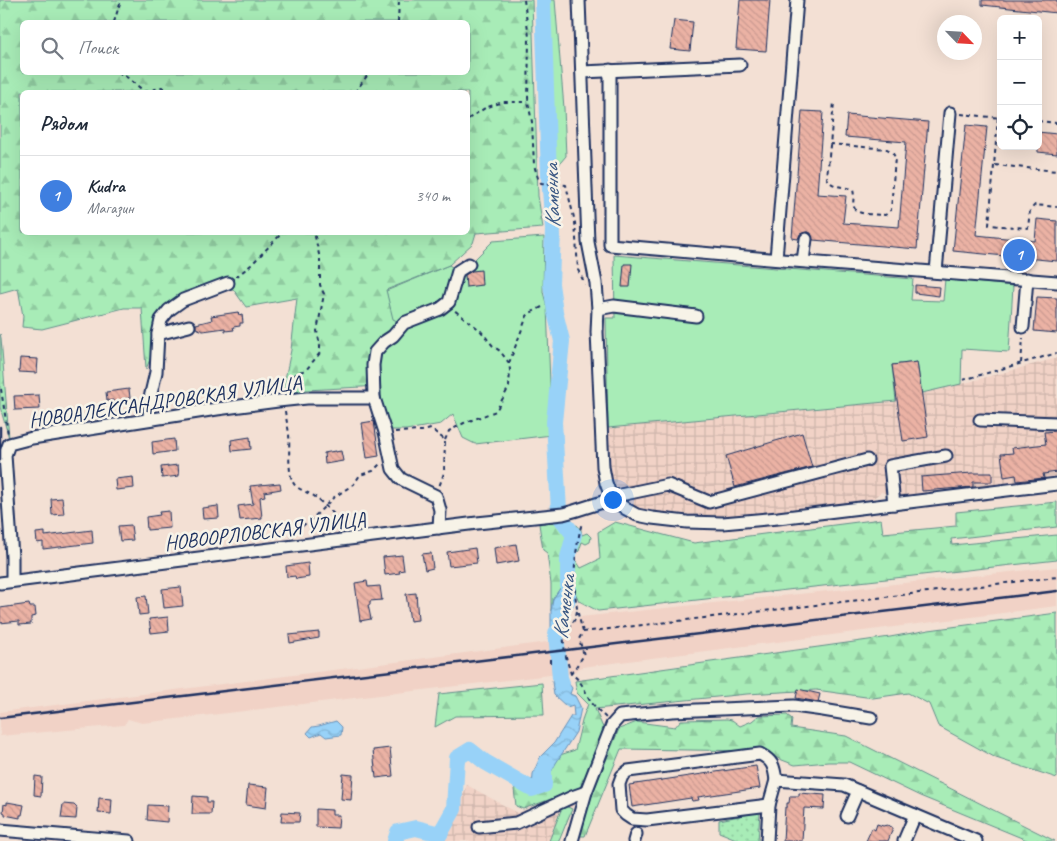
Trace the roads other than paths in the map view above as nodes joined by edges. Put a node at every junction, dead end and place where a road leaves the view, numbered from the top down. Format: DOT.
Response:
graph roads {
  1 [pos="579,0"];
  2 [pos="798,0"];
  3 [pos="740,65"];
  4 [pos="610,70"];
  5 [pos="582,72"];
  6 [pos="950,112"];
  7 [pos="806,240"];
  8 [pos="776,259"];
  9 [pos="803,261"];
  10 [pos="469,264"];
  11 [pos="936,272"];
  12 [pos="1027,279"];
  13 [pos="1057,282"];
  14 [pos="228,283"];
  15 [pos="598,309"];
  16 [pos="696,316"];
  17 [pos="189,326"];
  18 [pos="1023,327"];
  19 [pos="158,334"];
  20 [pos="374,398"];
  21 [pos="149,419"];
  22 [pos="980,420"];
  23 [pos="1057,423"];
  24 [pos="946,456"];
  25 [pos="866,460"];
  26 [pos="1057,484"];
  27 [pos="612,499"];
  28 [pos="894,504"];
  29 [pos="439,528"];
  30 [pos="6,582"];
  31 [pos="871,718"];
  32 [pos="776,780"];
  33 [pos="858,791"];
  34 [pos="586,792"];
  35 [pos="769,805"];
  36 [pos="915,815"];
  37 [pos="847,816"];
  38 [pos="479,827"];
  39 [pos="0,830"];
  40 [pos="129,841"];
  41 [pos="572,841"];
  42 [pos="767,841"];
  43 [pos="904,841"];
  44 [pos="976,841"];
  1 -- 5 [label="street"];
  2 -- 8 [label="street"];
  3 -- 4 [label="street"];
  4 -- 5 [label="street"];
  4 -- 8 [label="street"];
  5 -- 15 [label="street"];
  6 -- 11 [label="street"];
  7 -- 9 [label="street"];
  8 -- 9 [label="street"];
  9 -- 11 [label="street"];
  10 -- 20 [label="street"];
  11 -- 12 [label="street"];
  12 -- 13 [label="street"];
  12 -- 18 [label="street"];
  14 -- 19 [label="street"];
  15 -- 16 [label="street"];
  15 -- 27 [label="street"];
  17 -- 19 [label="street"];
  19 -- 21 [label="street"];
  20 -- 21 [label="street, НОВОАЛЕКСАНДРОВСКАЯ УЛИЦА"];
  20 -- 29 [label="street"];
  21 -- 30 [label="street, НОВОАЛЕКСАНДРОВСКАЯ УЛИЦА"];
  22 -- 23 [label="street"];
  24 -- 28 [label="street"];
  25 -- 27 [label="street, НОВООРЛОВСКАЯ УЛИЦА"];
  26 -- 28 [label="street"];
  27 -- 28 [label="street"];
  27 -- 29 [label="street, НОВООРЛОВСКАЯ УЛИЦА"];
  29 -- 30 [label="street, НОВООРЛОВСКАЯ УЛИЦА"];
  31 -- 34 [label="street"];
  32 -- 33 [label="street"];
  32 -- 35 [label="street"];
  32 -- 35 [label="street"];
  33 -- 36 [label="street"];
  33 -- 37 [label="street"];
  34 -- 38 [label="street"];
  34 -- 41 [label="street"];
  35 -- 42 [label="street"];
  36 -- 43 [label="street"];
  36 -- 44 [label="street"];
  39 -- 40 [label="street"];
}
